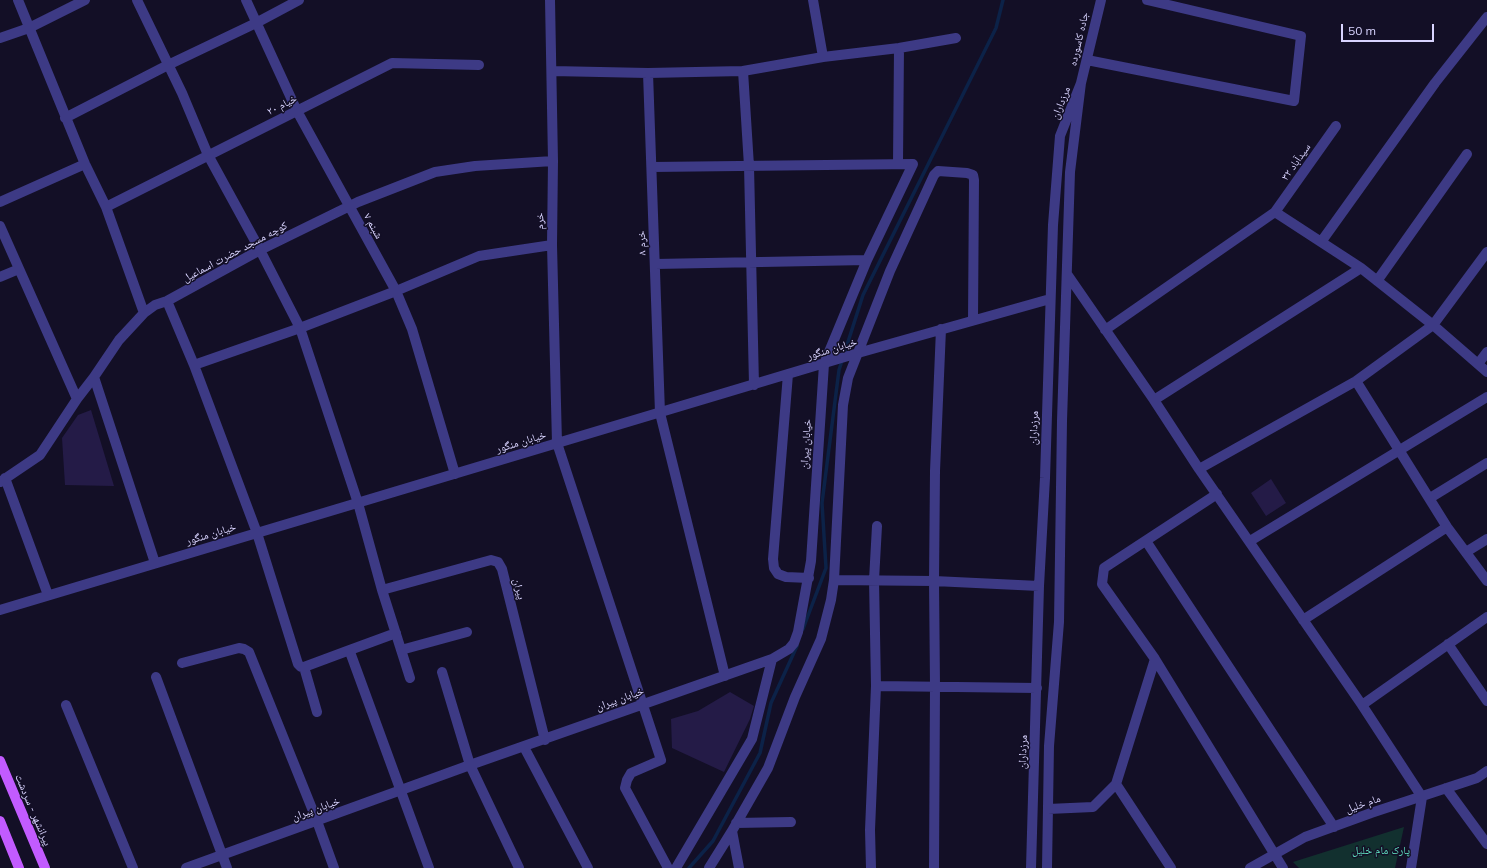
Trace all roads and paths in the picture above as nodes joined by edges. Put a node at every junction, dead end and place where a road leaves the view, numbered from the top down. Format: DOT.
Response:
graph roads {
  1 [pos="18,0"];
  2 [pos="85,0"];
  3 [pos="138,0"];
  4 [pos="246,0"];
  5 [pos="300,0"];
  6 [pos="550,0"];
  7 [pos="814,0"];
  8 [pos="1101,0"];
  9 [pos="1147,0"];
  10 [pos="1487,17"];
  11 [pos="256,23"];
  12 [pos="29,28"];
  13 [pos="0,38"];
  14 [pos="956,38"];
  15 [pos="899,48"];
  16 [pos="823,57"];
  17 [pos="1087,60"];
  18 [pos="168,65"];
  19 [pos="479,65"];
  20 [pos="552,71"];
  21 [pos="743,71"];
  22 [pos="648,73"];
  23 [pos="1081,83"];
  24 [pos="297,111"];
  25 [pos="65,118"];
  26 [pos="1336,126"];
  27 [pos="1467,154"];
  28 [pos="208,155"];
  29 [pos="553,161"];
  30 [pos="898,163"];
  31 [pos="85,164"];
  32 [pos="749,166"];
  33 [pos="652,167"];
  34 [pos="0,202"];
  35 [pos="106,207"];
  36 [pos="349,207"];
  37 [pos="1275,212"];
  38 [pos="0,226"];
  39 [pos="1321,242"];
  40 [pos="552,245"];
  41 [pos="260,250"];
  42 [pos="1487,252"];
  43 [pos="867,260"];
  44 [pos="752,262"];
  45 [pos="655,264"];
  46 [pos="1361,268"];
  47 [pos="19,269"];
  48 [pos="1067,274"];
  49 [pos="0,277"];
  50 [pos="1377,281"];
  51 [pos="396,291"];
  52 [pos="1050,299"];
  53 [pos="167,301"];
  54 [pos="144,313"];
  55 [pos="973,320"];
  56 [pos="1433,325"];
  57 [pos="300,328"];
  58 [pos="941,329"];
  59 [pos="1105,330"];
  60 [pos="1487,352"];
  61 [pos="858,353"];
  62 [pos="824,364"];
  63 [pos="1478,364"];
  64 [pos="194,365"];
  65 [pos="1487,372"];
  66 [pos="788,374"];
  67 [pos="94,377"];
  68 [pos="1356,381"];
  69 [pos="754,385"];
  70 [pos="1487,397"];
  71 [pos="77,399"];
  72 [pos="1154,400"];
  73 [pos="660,413"];
  74 [pos="557,443"];
  75 [pos="1399,450"];
  76 [pos="1487,463"];
  77 [pos="1199,469"];
  78 [pos="455,474"];
  79 [pos="3,480"];
  80 [pos="1217,494"];
  81 [pos="1430,498"];
  82 [pos="358,503"];
  83 [pos="877,526"];
  84 [pos="1447,527"];
  85 [pos="257,533"];
  86 [pos="1487,539"];
  87 [pos="1146,541"];
  88 [pos="1250,541"];
  89 [pos="1466,552"];
  90 [pos="155,563"];
  91 [pos="809,578"];
  92 [pos="834,580"];
  93 [pos="874,580"];
  94 [pos="934,581"];
  95 [pos="1487,581"];
  96 [pos="1039,586"];
  97 [pos="382,590"];
  98 [pos="48,595"];
  99 [pos="0,610"];
  100 [pos="1487,617"];
  101 [pos="1303,620"];
  102 [pos="468,632"];
  103 [pos="396,633"];
  104 [pos="1448,644"];
  105 [pos="401,650"];
  106 [pos="347,651"];
  107 [pos="772,659"];
  108 [pos="1155,659"];
  109 [pos="182,663"];
  110 [pos="304,667"];
  111 [pos="442,672"];
  112 [pos="724,676"];
  113 [pos="156,677"];
  114 [pos="410,678"];
  115 [pos="876,686"];
  116 [pos="935,686"];
  117 [pos="1037,688"];
  118 [pos="1487,701"];
  119 [pos="643,704"];
  120 [pos="1362,705"];
  121 [pos="66,706"];
  122 [pos="317,712"];
  123 [pos="544,740"];
  124 [pos="524,747"];
  125 [pos="0,760"];
  126 [pos="470,765"];
  127 [pos="1487,771"];
  128 [pos="1116,784"];
  129 [pos="1446,788"];
  130 [pos="402,791"];
  131 [pos="1422,797"];
  132 [pos="1048,809"];
  133 [pos="0,821"];
  134 [pos="317,821"];
  135 [pos="791,822"];
  136 [pos="734,827"];
  137 [pos="1334,827"];
  138 [pos="1487,844"];
  139 [pos="222,855"];
  140 [pos="1274,855"];
  141 [pos="20,868"];
  142 [pos="45,868"];
  143 [pos="133,868"];
  144 [pos="186,868"];
  145 [pos="227,868"];
  146 [pos="334,868"];
  147 [pos="429,868"];
  148 [pos="519,868"];
  149 [pos="588,868"];
  150 [pos="668,868"];
  151 [pos="676,868"];
  152 [pos="709,868"];
  153 [pos="739,868"];
  154 [pos="871,868"];
  155 [pos="934,868"];
  156 [pos="1031,868"];
  157 [pos="1047,868"];
  158 [pos="1171,868"];
  159 [pos="1250,868"];
  160 [pos="1283,868"];
  161 [pos="1411,868"];
  1 -- 12 [label="street"];
  2 -- 12 [label="street"];
  3 -- 18 [label="street"];
  4 -- 11 [label="street, شبنم ۷"];
  5 -- 11 [label="street"];
  6 -- 20 [label="street, خرم"];
  7 -- 16 [label="street"];
  8 -- 17 [label="street, جاده کاسورده"];
  9 -- 17 [label="street"];
  10 -- 39 [label="street"];
  11 -- 18 [label="street"];
  11 -- 24 [label="street, شبنم ۷"];
  12 -- 13 [label="street"];
  12 -- 25 [label="street"];
  14 -- 15 [label="street"];
  15 -- 16 [label="street"];
  15 -- 30 [label="street"];
  16 -- 21 [label="street"];
  17 -- 23 [label="street, جاده کاسورده"];
  18 -- 25 [label="street"];
  18 -- 28 [label="street"];
  19 -- 24 [label="street, خیام ۲۰"];
  20 -- 22 [label="street"];
  20 -- 29 [label="street, خرم"];
  21 -- 22 [label="street"];
  21 -- 32 [label="street"];
  22 -- 33 [label="street, خرم ۸"];
  23 -- 48 [label="street, مرزداران"];
  23 -- 52 [label="street, مرزداران"];
  24 -- 28 [label="street, خیام ۲۰"];
  24 -- 36 [label="street, شبنم ۷"];
  25 -- 31 [label="street"];
  26 -- 37 [label="street, سیدآباد ۳۲"];
  27 -- 50 [label="street"];
  28 -- 35 [label="street, خیام ۲۰"];
  28 -- 41 [label="street"];
  29 -- 36 [label="street, کوچه مسجد حضرت اسماعیل"];
  29 -- 40 [label="street, خرم"];
  30 -- 32 [label="street"];
  30 -- 43 [label="street, خیابان پیران"];
  31 -- 34 [label="street"];
  31 -- 35 [label="street"];
  32 -- 33 [label="street"];
  32 -- 44 [label="street"];
  33 -- 45 [label="street, خرم ۸"];
  35 -- 54 [label="street"];
  36 -- 41 [label="street, کوچه مسجد حضرت اسماعیل"];
  36 -- 51 [label="street, شبنم ۷"];
  37 -- 39 [label="street"];
  37 -- 59 [label="street, سیدآباد ۳۲"];
  38 -- 47 [label="street"];
  39 -- 46 [label="street"];
  40 -- 51 [label="street"];
  40 -- 74 [label="street, خرم"];
  41 -- 53 [label="street, کوچه مسجد حضرت اسماعیل"];
  41 -- 57 [label="street"];
  42 -- 56 [label="street"];
  43 -- 44 [label="street"];
  43 -- 62 [label="street, خیابان پیران"];
  44 -- 45 [label="street"];
  44 -- 69 [label="street"];
  45 -- 73 [label="street, خرم ۸"];
  46 -- 50 [label="street"];
  46 -- 72 [label="street"];
  47 -- 49 [label="street"];
  47 -- 71 [label="street"];
  48 -- 59 [label="street"];
  48 -- 132 [label="street, مرزداران"];
  50 -- 56 [label="street"];
  51 -- 57 [label="street"];
  51 -- 78 [label="street, شبنم ۷"];
  52 -- 55 [label="street, خیابان منگور"];
  52 -- 96 [label="street, مرزداران"];
  53 -- 54 [label="street, کوچه مسجد حضرت اسماعیل"];
  53 -- 64 [label="street"];
  54 -- 67 [label="street, کوچه مسجد حضرت اسماعیل"];
  55 -- 58 [label="street, خیابان منگور"];
  55 -- 61 [label="street"];
  56 -- 63 [label="street"];
  56 -- 68 [label="street"];
  57 -- 64 [label="street"];
  57 -- 82 [label="street"];
  58 -- 61 [label="street, خیابان منگور"];
  58 -- 94 [label="street"];
  59 -- 72 [label="street"];
  60 -- 63 [label="street"];
  61 -- 62 [label="street, خیابان منگور"];
  61 -- 92 [label="street"];
  62 -- 66 [label="street, خیابان منگور"];
  62 -- 91 [label="street, خیابان پیران"];
  63 -- 65 [label="street"];
  64 -- 85 [label="street"];
  66 -- 69 [label="street, خیابان منگور"];
  66 -- 91 [label="street"];
  67 -- 71 [label="street, کوچه مسجد حضرت اسماعیل"];
  67 -- 90 [label="street"];
  68 -- 75 [label="street"];
  68 -- 77 [label="street"];
  69 -- 73 [label="street, خیابان منگور"];
  70 -- 75 [label="street"];
  71 -- 79 [label="street, کوچه مسجد حضرت اسماعیل"];
  72 -- 77 [label="street"];
  73 -- 74 [label="street, خیابان منگور"];
  73 -- 112 [label="street, خرم ۸"];
  74 -- 78 [label="street, خیابان منگور"];
  74 -- 119 [label="street, خرم"];
  75 -- 81 [label="street"];
  75 -- 88 [label="street"];
  76 -- 81 [label="street"];
  77 -- 80 [label="street"];
  78 -- 82 [label="street, خیابان منگور"];
  79 -- 98 [label="street"];
  80 -- 87 [label="street"];
  80 -- 88 [label="street"];
  81 -- 84 [label="street"];
  82 -- 85 [label="street, خیابان منگور"];
  82 -- 97 [label="street"];
  83 -- 93 [label="street"];
  84 -- 89 [label="street"];
  84 -- 101 [label="street"];
  85 -- 90 [label="street, خیابان منگور"];
  85 -- 110 [label="street"];
  86 -- 89 [label="street"];
  87 -- 108 [label="street"];
  87 -- 137 [label="street"];
  88 -- 101 [label="street"];
  89 -- 95 [label="street"];
  90 -- 98 [label="street, خیابان منگور"];
  91 -- 107 [label="street, خیابان پیران"];
  92 -- 93 [label="street"];
  92 -- 136 [label="street"];
  93 -- 94 [label="street"];
  93 -- 115 [label="street"];
  94 -- 96 [label="street"];
  94 -- 116 [label="street"];
  96 -- 117 [label="street, مرزداران"];
  97 -- 103 [label="street"];
  97 -- 123 [label="street, پیران"];
  98 -- 99 [label="street, خیابان منگور"];
  100 -- 104 [label="street"];
  101 -- 120 [label="street"];
  102 -- 105 [label="street"];
  103 -- 105 [label="street"];
  103 -- 106 [label="street"];
  104 -- 118 [label="street"];
  104 -- 120 [label="street"];
  105 -- 114 [label="street"];
  106 -- 110 [label="street"];
  106 -- 130 [label="street"];
  107 -- 112 [label="street, خیابان پیران"];
  107 -- 151 [label="street"];
  108 -- 128 [label="street"];
  108 -- 140 [label="street"];
  109 -- 134 [label="street"];
  110 -- 122 [label="street"];
  111 -- 126 [label="street"];
  112 -- 119 [label="street, خیابان پیران"];
  113 -- 139 [label="street"];
  115 -- 116 [label="street"];
  115 -- 154 [label="street"];
  116 -- 117 [label="street"];
  116 -- 155 [label="street"];
  117 -- 156 [label="street, مرزداران"];
  119 -- 123 [label="street, خیابان پیران"];
  119 -- 150 [label="street, خرم"];
  120 -- 131 [label="street"];
  121 -- 143 [label="street"];
  123 -- 124 [label="street, خیابان پیران"];
  124 -- 126 [label="street, خیابان پیران"];
  124 -- 149 [label="street"];
  125 -- 142 [label="main road, پیرانشهر - سردشت"];
  126 -- 130 [label="street, خیابان پیران"];
  126 -- 148 [label="street"];
  127 -- 129 [label="street, مام خلیل"];
  128 -- 132 [label="street"];
  128 -- 158 [label="street"];
  129 -- 131 [label="street, مام خلیل"];
  129 -- 138 [label="street"];
  130 -- 134 [label="street, خیابان پیران"];
  130 -- 147 [label="street"];
  131 -- 137 [label="street, مام خلیل"];
  131 -- 161 [label="street"];
  132 -- 157 [label="street, مرزداران"];
  133 -- 141 [label="main road"];
  134 -- 139 [label="street, خیابان پیران"];
  134 -- 146 [label="street"];
  135 -- 136 [label="street"];
  136 -- 152 [label="street"];
  136 -- 153 [label="street"];
  137 -- 140 [label="street, مام خلیل"];
  139 -- 144 [label="street, خیابان پیران"];
  139 -- 145 [label="street"];
  140 -- 159 [label="street, مام خلیل"];
  140 -- 160 [label="street"];
}
